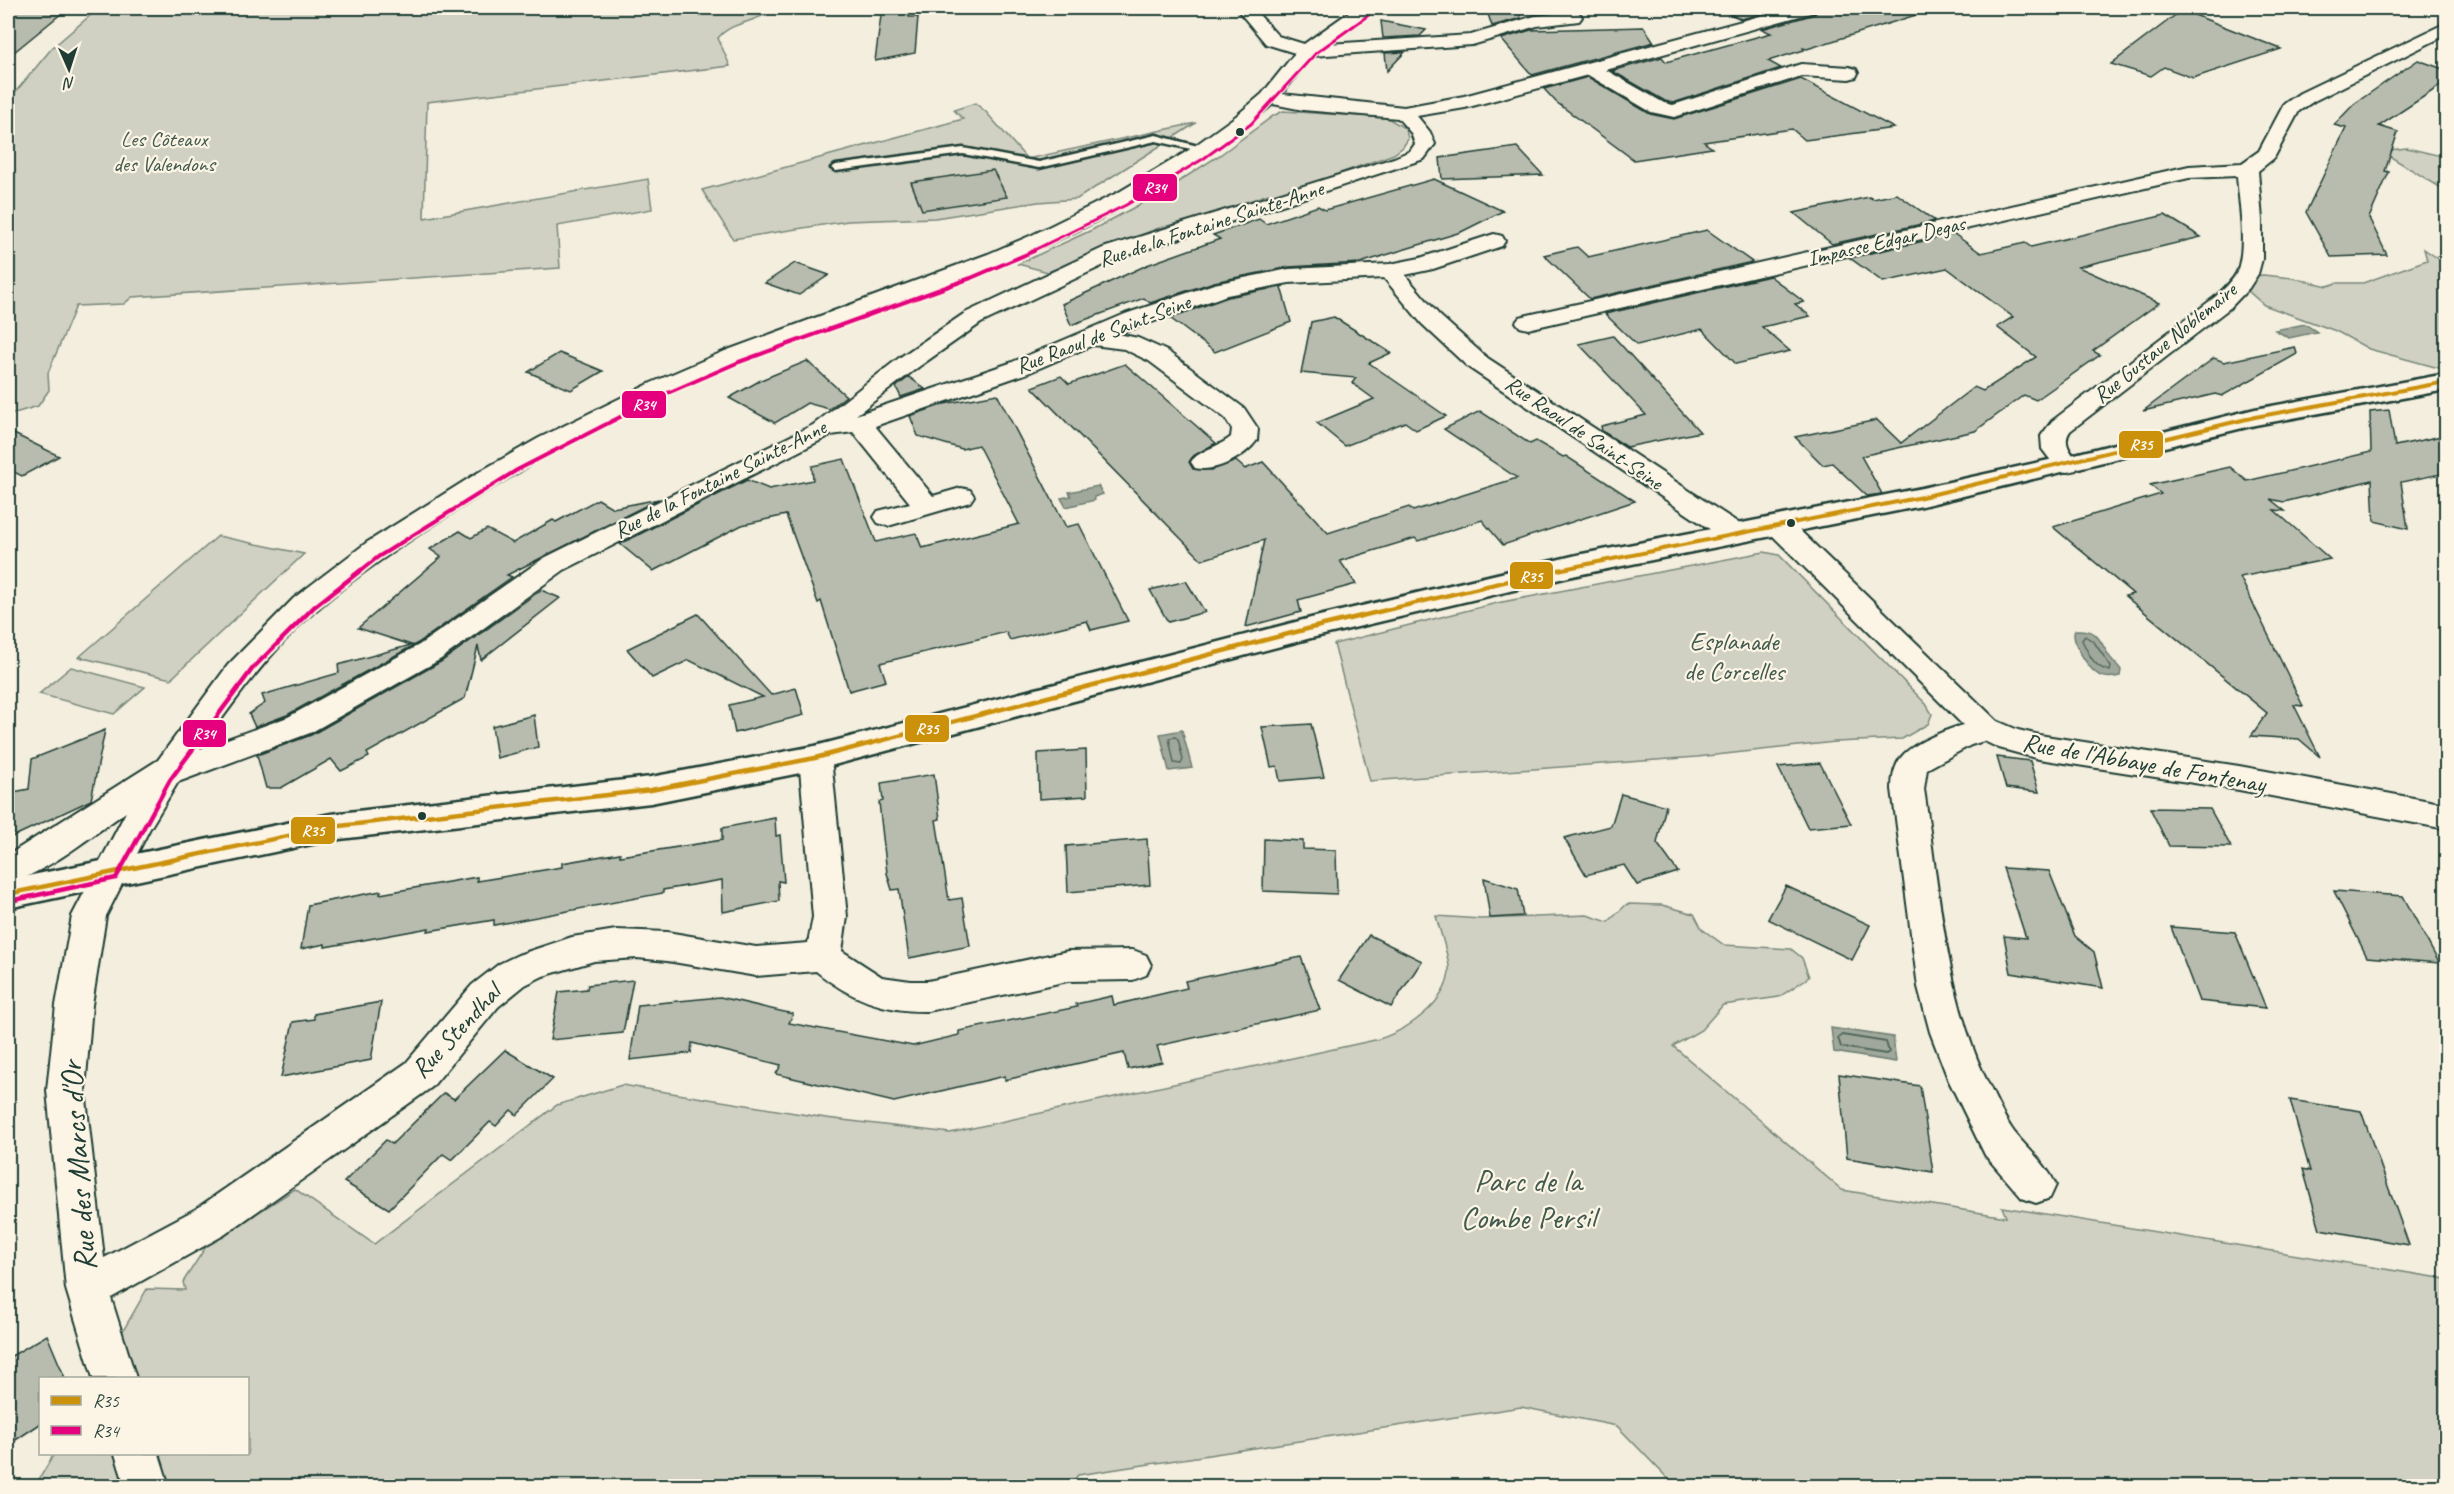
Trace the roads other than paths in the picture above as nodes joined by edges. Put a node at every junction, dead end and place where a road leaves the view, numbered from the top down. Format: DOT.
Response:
graph roads {
  1 [pos="1244,8"];
  2 [pos="1366,8"];
  3 [pos="1808,8"];
  4 [pos="1573,17"];
  5 [pos="2446,28"];
  6 [pos="1306,51"];
  7 [pos="1590,68"];
  8 [pos="1850,73"];
  9 [pos="1269,98"];
  10 [pos="1404,113"];
  11 [pos="1204,149"];
  12 [pos="836,168"];
  13 [pos="2247,170"];
  14 [pos="1494,241"];
  15 [pos="1390,271"];
  16 [pos="1528,322"];
  17 [pos="1094,338"];
  18 [pos="2446,382"];
  19 [pos="859,423"];
  20 [pos="822,430"];
  21 [pos="1204,462"];
  22 [pos="2067,464"];
  23 [pos="961,496"];
  24 [pos="928,507"];
  25 [pos="888,517"];
  26 [pos="1779,526"];
  27 [pos="1736,534"];
  28 [pos="1986,729"];
  29 [pos="815,758"];
  30 [pos="168,769"];
  31 [pos="2446,817"];
  32 [pos="8,871"];
  33 [pos="111,872"];
  34 [pos="8,894"];
  35 [pos="823,956"];
  36 [pos="1133,965"];
  37 [pos="2036,1185"];
  38 [pos="87,1288"];
  39 [pos="114,1377"];
  40 [pos="137,1455"];
  41 [pos="147,1486"];
  1 -- 6 [label="street"];
  2 -- 6 [label="street"];
  3 -- 7 [label="street"];
  4 -- 6 [label="street"];
  5 -- 13 [label="street"];
  6 -- 9 [label="street"];
  7 -- 8 [label="street"];
  7 -- 10 [label="street"];
  9 -- 10 [label="street"];
  9 -- 11 [label="street"];
  10 -- 20 [label="street, Rue de la Fontaine Sainte-Anne"];
  11 -- 12 [label="lane"];
  11 -- 30 [label="street"];
  13 -- 16 [label="street, Impasse Edgar Degas"];
  13 -- 22 [label="street, Rue Gustave Noblemaire"];
  14 -- 15 [label="street, Rue Raoul de Saint-Seine"];
  15 -- 17 [label="street, Rue Raoul de Saint-Seine"];
  15 -- 27 [label="street, Rue Raoul de Saint-Seine"];
  17 -- 19 [label="street, Rue Raoul de Saint-Seine"];
  17 -- 21 [label="street"];
  18 -- 22 [label="main road"];
  19 -- 20 [label="street, Rue Raoul de Saint-Seine"];
  19 -- 24 [label="street"];
  20 -- 30 [label="street, Rue de la Fontaine Sainte-Anne"];
  22 -- 26 [label="main road"];
  23 -- 24 [label="street"];
  24 -- 25 [label="street"];
  26 -- 27 [label="main road"];
  26 -- 28 [label="street, Rue de l'Abbaye de Fontenay"];
  27 -- 29 [label="main road"];
  28 -- 31 [label="street, Rue de l'Abbaye de Fontenay"];
  28 -- 37 [label="street"];
  29 -- 33 [label="main road"];
  29 -- 35 [label="street"];
  30 -- 32 [label="street"];
  30 -- 33 [label="street, Rue des Marcs d'Or"];
  33 -- 34 [label="main road"];
  33 -- 38 [label="street, Rue des Marcs d'Or"];
  35 -- 36 [label="street"];
  35 -- 38 [label="street, Rue Stendhal"];
  38 -- 39 [label="street, Rue des Marcs d'Or"];
  40 -- 41 [label="street"];
}
